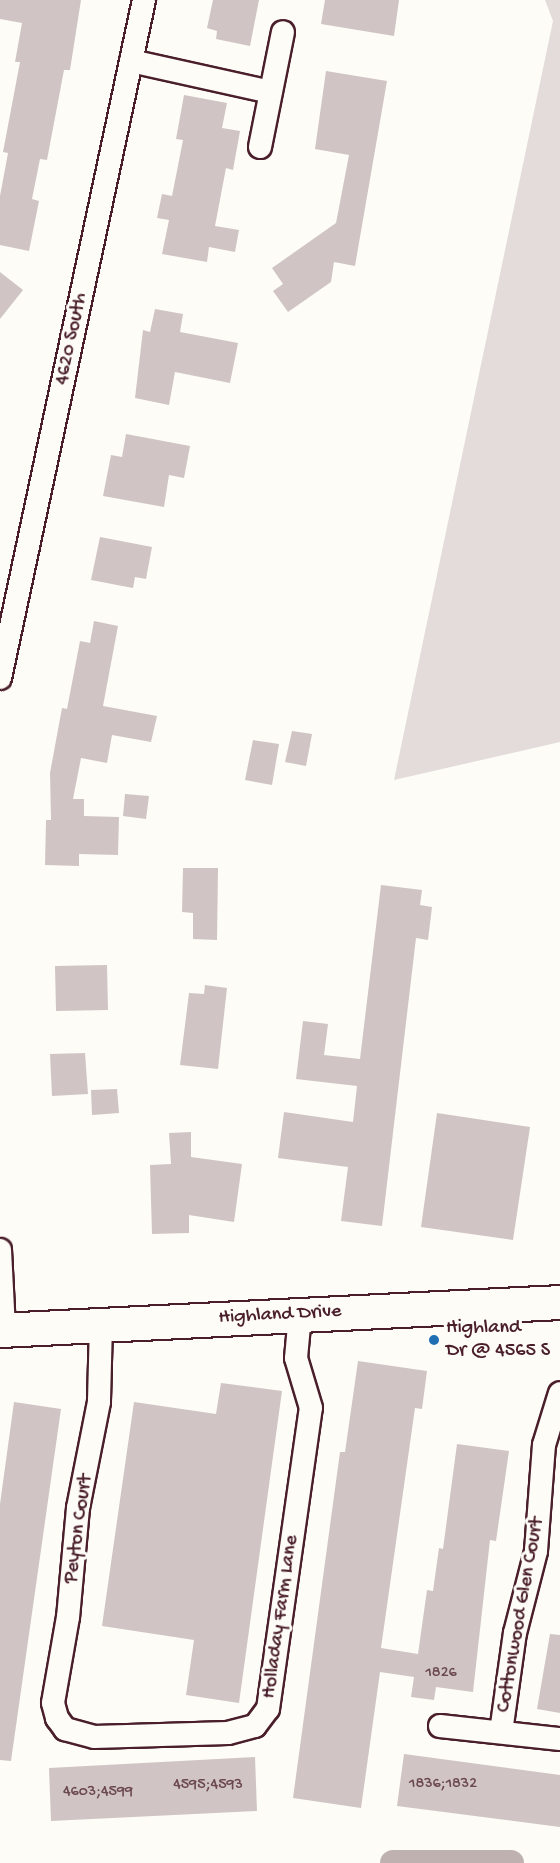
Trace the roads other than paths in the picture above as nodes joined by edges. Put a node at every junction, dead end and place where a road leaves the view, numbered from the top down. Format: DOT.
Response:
graph roads {
  1 [pos="144,0"];
  2 [pos="283,32"];
  3 [pos="131,61"];
  4 [pos="271,92"];
  5 [pos="260,147"];
  6 [pos="0,678"];
  7 [pos="0,1250"];
  8 [pos="560,1302"];
  9 [pos="300,1315"];
  10 [pos="101,1324"];
  11 [pos="2,1330"];
  12 [pos="560,1393"];
  13 [pos="440,1726"];
  14 [pos="65,1729"];
  15 [pos="501,1732"];
  16 [pos="560,1739"];
  1 -- 3 [label="street, 4620 South"];
  2 -- 4 [label="street"];
  3 -- 4 [label="street"];
  3 -- 6 [label="street, 4620 South"];
  4 -- 5 [label="street"];
  7 -- 11 [label="street"];
  8 -- 9 [label="main road, Highland Drive"];
  9 -- 10 [label="main road, Highland Drive"];
  9 -- 14 [label="street, Holladay Farm Lane"];
  10 -- 11 [label="main road, Highland Drive"];
  10 -- 14 [label="street, Peyton Court"];
  12 -- 15 [label="street, Cottonwood Glen Court"];
  13 -- 15 [label="street, Cottonwood Glen Court"];
  15 -- 16 [label="street, Cottonwood Glen Court"];
}
